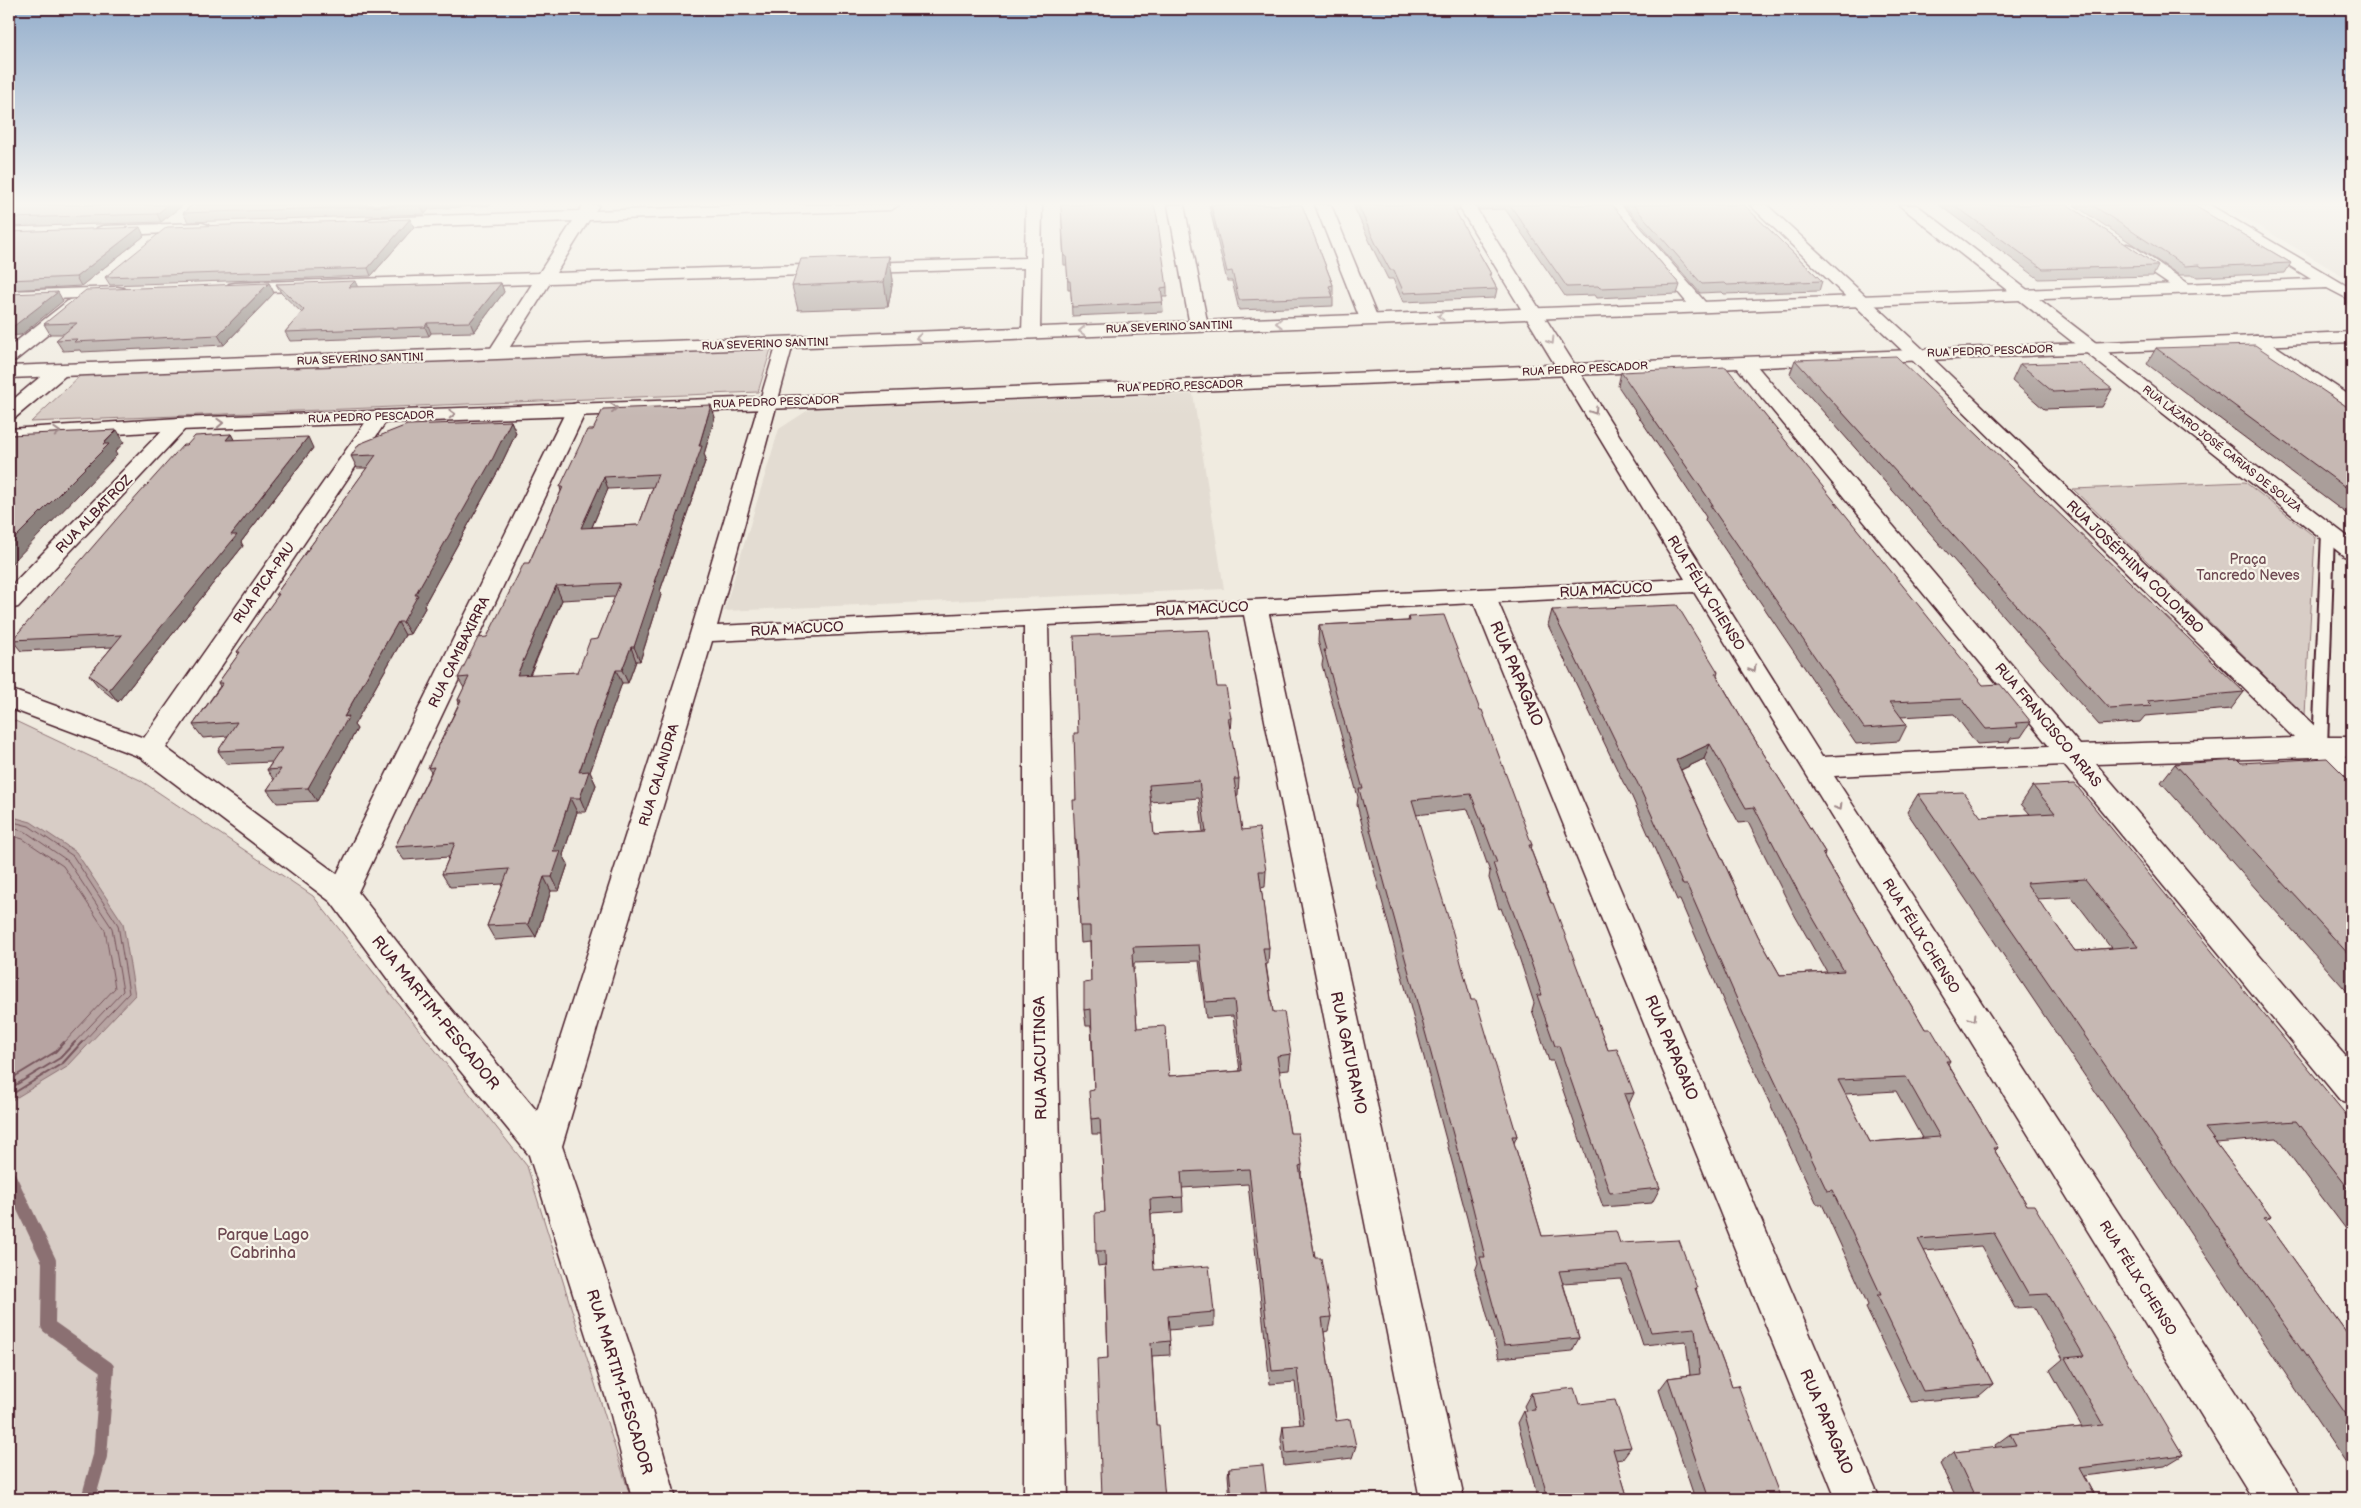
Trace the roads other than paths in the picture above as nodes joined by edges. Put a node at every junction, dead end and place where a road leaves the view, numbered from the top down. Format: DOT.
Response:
graph roads {
  1 [pos="601,275"];
  2 [pos="1031,275"];
  3 [pos="1189,275"];
  4 [pos="1351,275"];
  5 [pos="1510,275"];
  6 [pos="1673,275"];
  7 [pos="1834,275"];
  8 [pos="1997,275"];
  9 [pos="2167,275"];
  10 [pos="2317,275"];
  11 [pos="109,276"];
  12 [pos="545,277"];
  13 [pos="2330,283"];
  14 [pos="2186,288"];
  15 [pos="217,289"];
  16 [pos="137,292"];
  17 [pos="88,294"];
  18 [pos="2021,294"];
  19 [pos="9,296"];
  20 [pos="2352,296"];
  21 [pos="1860,300"];
  22 [pos="1699,306"];
  23 [pos="1534,313"];
  24 [pos="1369,319"];
  25 [pos="1199,326"];
  26 [pos="1031,333"];
  27 [pos="2352,337"];
  28 [pos="2256,341"];
  29 [pos="784,344"];
  30 [pos="2092,347"];
  31 [pos="496,354"];
  32 [pos="1917,354"];
  33 [pos="9,356"];
  34 [pos="1743,362"];
  35 [pos="1569,370"];
  36 [pos="59,371"];
  37 [pos="9,372"];
  38 [pos="767,403"];
  39 [pos="2352,406"];
  40 [pos="577,409"];
  41 [pos="9,412"];
  42 [pos="379,417"];
  43 [pos="179,424"];
  44 [pos="9,435"];
  45 [pos="2328,532"];
  46 [pos="2352,551"];
  47 [pos="1702,585"];
  48 [pos="1483,596"];
  49 [pos="9,602"];
  50 [pos="1255,607"];
  51 [pos="1036,617"];
  52 [pos="702,634"];
  53 [pos="9,698"];
  54 [pos="2352,746"];
  55 [pos="2320,748"];
  56 [pos="150,750"];
  57 [pos="2072,754"];
  58 [pos="1814,767"];
  59 [pos="2352,779"];
  60 [pos="342,894"];
  61 [pos="2352,1089"];
  62 [pos="544,1146"];
  63 [pos="654,1499"];
  64 [pos="1046,1499"];
  65 [pos="1442,1499"];
  66 [pos="1858,1499"];
  67 [pos="2278,1499"];
  1 -- 12 [label="street"];
  2 -- 26 [label="street"];
  3 -- 25 [label="street"];
  4 -- 24 [label="street"];
  5 -- 23 [label="street, RUA FÉLIX CHENSO"];
  6 -- 22 [label="street"];
  7 -- 21 [label="street"];
  8 -- 18 [label="street"];
  9 -- 14 [label="street"];
  10 -- 13 [label="street"];
  11 -- 17 [label="street"];
  12 -- 15 [label="street"];
  12 -- 31 [label="street"];
  13 -- 14 [label="street, RUA SEVERINO SANTINI"];
  13 -- 20 [label="street"];
  14 -- 18 [label="street, RUA SEVERINO SANTINI"];
  16 -- 17 [label="street"];
  17 -- 19 [label="street"];
  17 -- 33 [label="street"];
  18 -- 21 [label="street, RUA SEVERINO SANTINI"];
  18 -- 30 [label="street, RUA LÁZARO JOSÉ CARIAS DE SOUZA"];
  21 -- 22 [label="street, RUA SEVERINO SANTINI"];
  21 -- 32 [label="street, RUA JOSÉPHINA COLOMBO"];
  22 -- 23 [label="street, RUA SEVERINO SANTINI"];
  23 -- 24 [label="street, RUA SEVERINO SANTINI, one-way"];
  23 -- 35 [label="street, RUA FÉLIX CHENSO, one-way"];
  24 -- 25 [label="street, RUA SEVERINO SANTINI, one-way"];
  25 -- 26 [label="street, RUA SEVERINO SANTINI, one-way"];
  26 -- 29 [label="street, RUA SEVERINO SANTINI, one-way"];
  27 -- 28 [label="street, RUA PEDRO PESCADOR"];
  28 -- 30 [label="street, RUA PEDRO PESCADOR"];
  28 -- 39 [label="street"];
  29 -- 31 [label="street, RUA SEVERINO SANTINI"];
  29 -- 38 [label="street, RUA CALANDRA"];
  30 -- 32 [label="street, RUA PEDRO PESCADOR"];
  30 -- 45 [label="street, RUA LÁZARO JOSÉ CARIAS DE SOUZA"];
  31 -- 36 [label="street, RUA SEVERINO SANTINI"];
  32 -- 34 [label="street, RUA PEDRO PESCADOR"];
  32 -- 55 [label="street, RUA JOSÉPHINA COLOMBO"];
  34 -- 35 [label="street, RUA PEDRO PESCADOR"];
  34 -- 57 [label="street, RUA FRANCISCO ARIAS"];
  35 -- 38 [label="street, RUA PEDRO PESCADOR"];
  35 -- 47 [label="street, RUA FÉLIX CHENSO, one-way"];
  36 -- 37 [label="street, RUA SEVERINO SANTINI"];
  36 -- 41 [label="street"];
  40 -- 38 [label="street, RUA PEDRO PESCADOR, one-way"];
  38 -- 52 [label="street, RUA CALANDRA"];
  42 -- 40 [label="street, RUA PEDRO PESCADOR, one-way"];
  40 -- 60 [label="street, RUA CAMBAXIRRA"];
  43 -- 42 [label="street, RUA PEDRO PESCADOR, one-way"];
  42 -- 56 [label="street, RUA PICA-PAU"];
  44 -- 43 [label="street, RUA PEDRO PESCADOR, one-way"];
  43 -- 49 [label="street, RUA ALBATROZ"];
  45 -- 46 [label="street, RUA LÁZARO JOSÉ CARIAS DE SOUZA"];
  45 -- 55 [label="lane"];
  47 -- 48 [label="street, RUA MACUCO"];
  47 -- 58 [label="street, RUA FÉLIX CHENSO, one-way"];
  48 -- 50 [label="street, RUA MACUCO"];
  48 -- 66 [label="street, RUA PAPAGAIO"];
  50 -- 51 [label="street, RUA MACUCO"];
  50 -- 65 [label="street, RUA GATURAMO"];
  51 -- 52 [label="street, RUA MACUCO"];
  51 -- 64 [label="street, RUA JACUTINGA"];
  52 -- 62 [label="street, RUA CALANDRA"];
  53 -- 56 [label="street, RUA MARTIM-PESCADOR"];
  54 -- 55 [label="street"];
  55 -- 57 [label="street"];
  55 -- 59 [label="street, RUA JOSÉPHINA COLOMBO"];
  56 -- 60 [label="street, RUA MARTIM-PESCADOR"];
  57 -- 58 [label="street"];
  57 -- 61 [label="street, RUA FRANCISCO ARIAS"];
  58 -- 67 [label="street, RUA FÉLIX CHENSO, one-way"];
  60 -- 62 [label="street, RUA MARTIM-PESCADOR"];
  62 -- 63 [label="street, RUA MARTIM-PESCADOR"];
}
